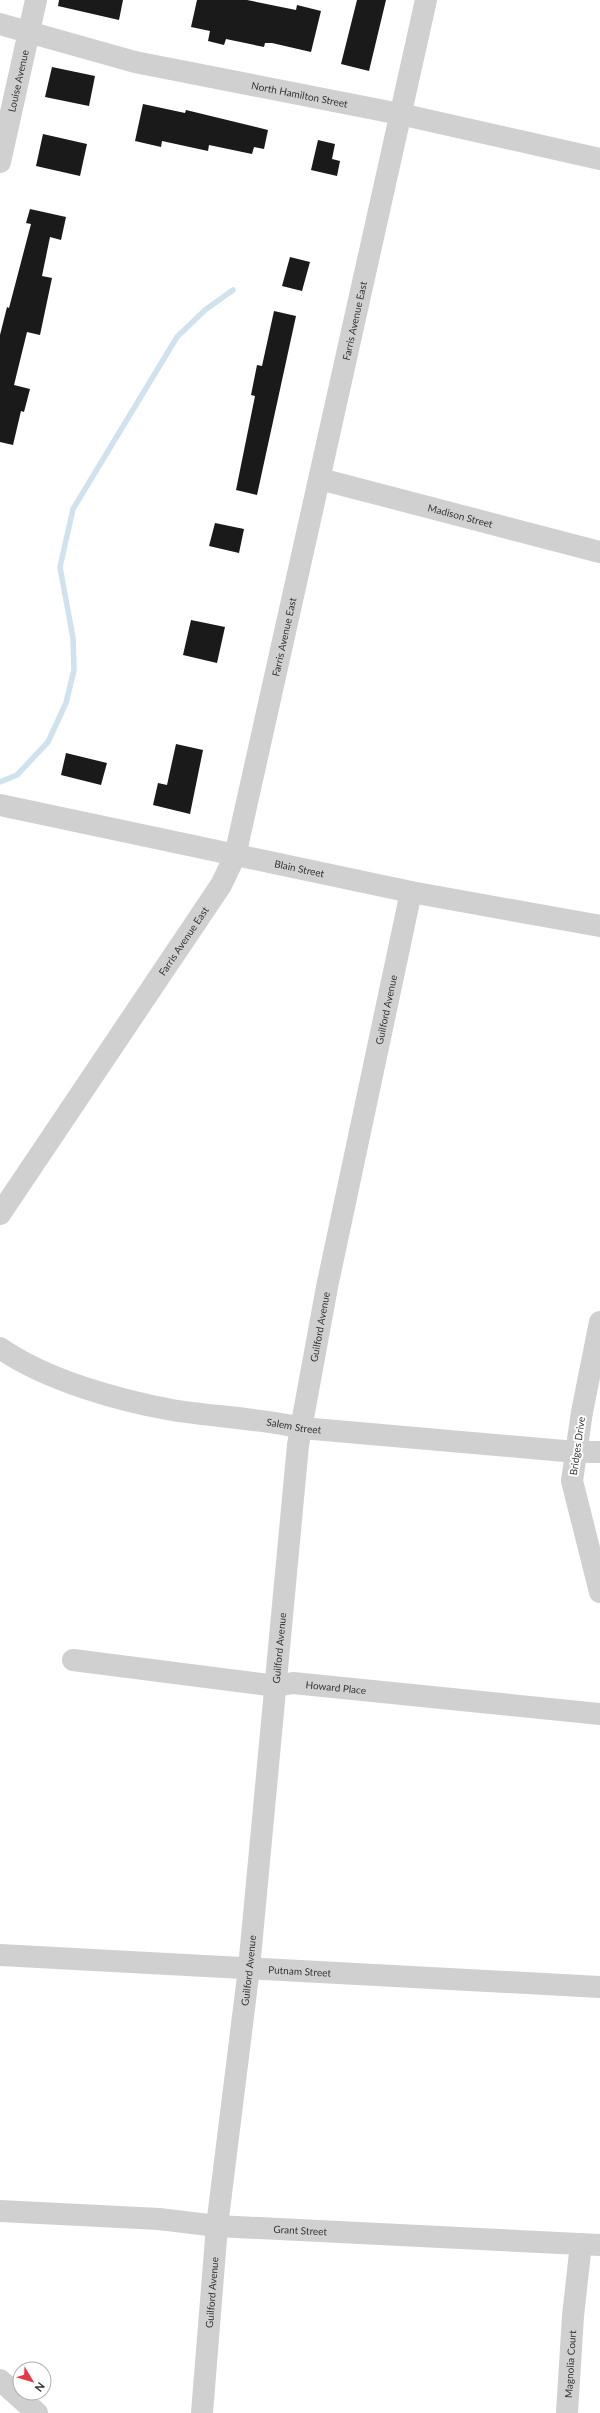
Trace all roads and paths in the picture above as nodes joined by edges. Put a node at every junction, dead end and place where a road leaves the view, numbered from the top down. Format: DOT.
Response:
graph roads {
  1 [pos="36,0"];
  2 [pos="426,0"];
  3 [pos="0,24"];
  4 [pos="29,34"];
  5 [pos="400,114"];
  6 [pos="600,159"];
  7 [pos="0,162"];
  8 [pos="320,479"];
  9 [pos="600,552"];
  10 [pos="0,806"];
  11 [pos="235,856"];
  12 [pos="411,892"];
  13 [pos="600,926"];
  14 [pos="0,1214"];
  15 [pos="600,1322"];
  16 [pos="0,1348"];
  17 [pos="302,1428"];
  18 [pos="576,1452"];
  19 [pos="600,1452"];
  20 [pos="600,1592"];
  21 [pos="73,1660"];
  22 [pos="276,1686"];
  23 [pos="600,1714"];
  24 [pos="0,1956"];
  25 [pos="249,1968"];
  26 [pos="600,1987"];
  27 [pos="0,2211"];
  28 [pos="217,2226"];
  29 [pos="591,2245"];
  30 [pos="0,2380"];
  31 [pos="37,2413"];
  32 [pos="202,2413"];
  33 [pos="567,2413"];
  1 -- 4 [label="street, Louise Avenue"];
  2 -- 5 [label="street, Farris Avenue East"];
  3 -- 4 [label="street, North Hamilton Street"];
  4 -- 5 [label="street, North Hamilton Street"];
  4 -- 7 [label="street, Louise Avenue"];
  5 -- 6 [label="street, North Hamilton Street"];
  5 -- 8 [label="street, Farris Avenue East"];
  8 -- 9 [label="street, Madison Street"];
  8 -- 11 [label="street, Farris Avenue East"];
  10 -- 11 [label="street, Blain Street"];
  11 -- 12 [label="street, Blain Street"];
  11 -- 14 [label="street, Farris Avenue East"];
  12 -- 13 [label="street, Blain Street"];
  12 -- 17 [label="street, Guilford Avenue"];
  15 -- 18 [label="street, Bridges Drive"];
  16 -- 17 [label="street, Salem Street"];
  17 -- 18 [label="street, Salem Street"];
  17 -- 22 [label="street, Guilford Avenue"];
  18 -- 19 [label="street, Salem Street"];
  18 -- 20 [label="street, Bridges Drive"];
  21 -- 22 [label="street, Howard Place"];
  22 -- 23 [label="street, Howard Place"];
  22 -- 25 [label="street, Guilford Avenue"];
  24 -- 25 [label="street, Putnam Street"];
  25 -- 26 [label="street, Putnam Street"];
  25 -- 28 [label="street, Guilford Avenue"];
  27 -- 28 [label="street, Grant Street"];
  28 -- 29 [label="street, Grant Street"];
  28 -- 32 [label="street, Guilford Avenue"];
  29 -- 33 [label="street, Magnolia Court"];
  30 -- 31 [label="street"];
}
